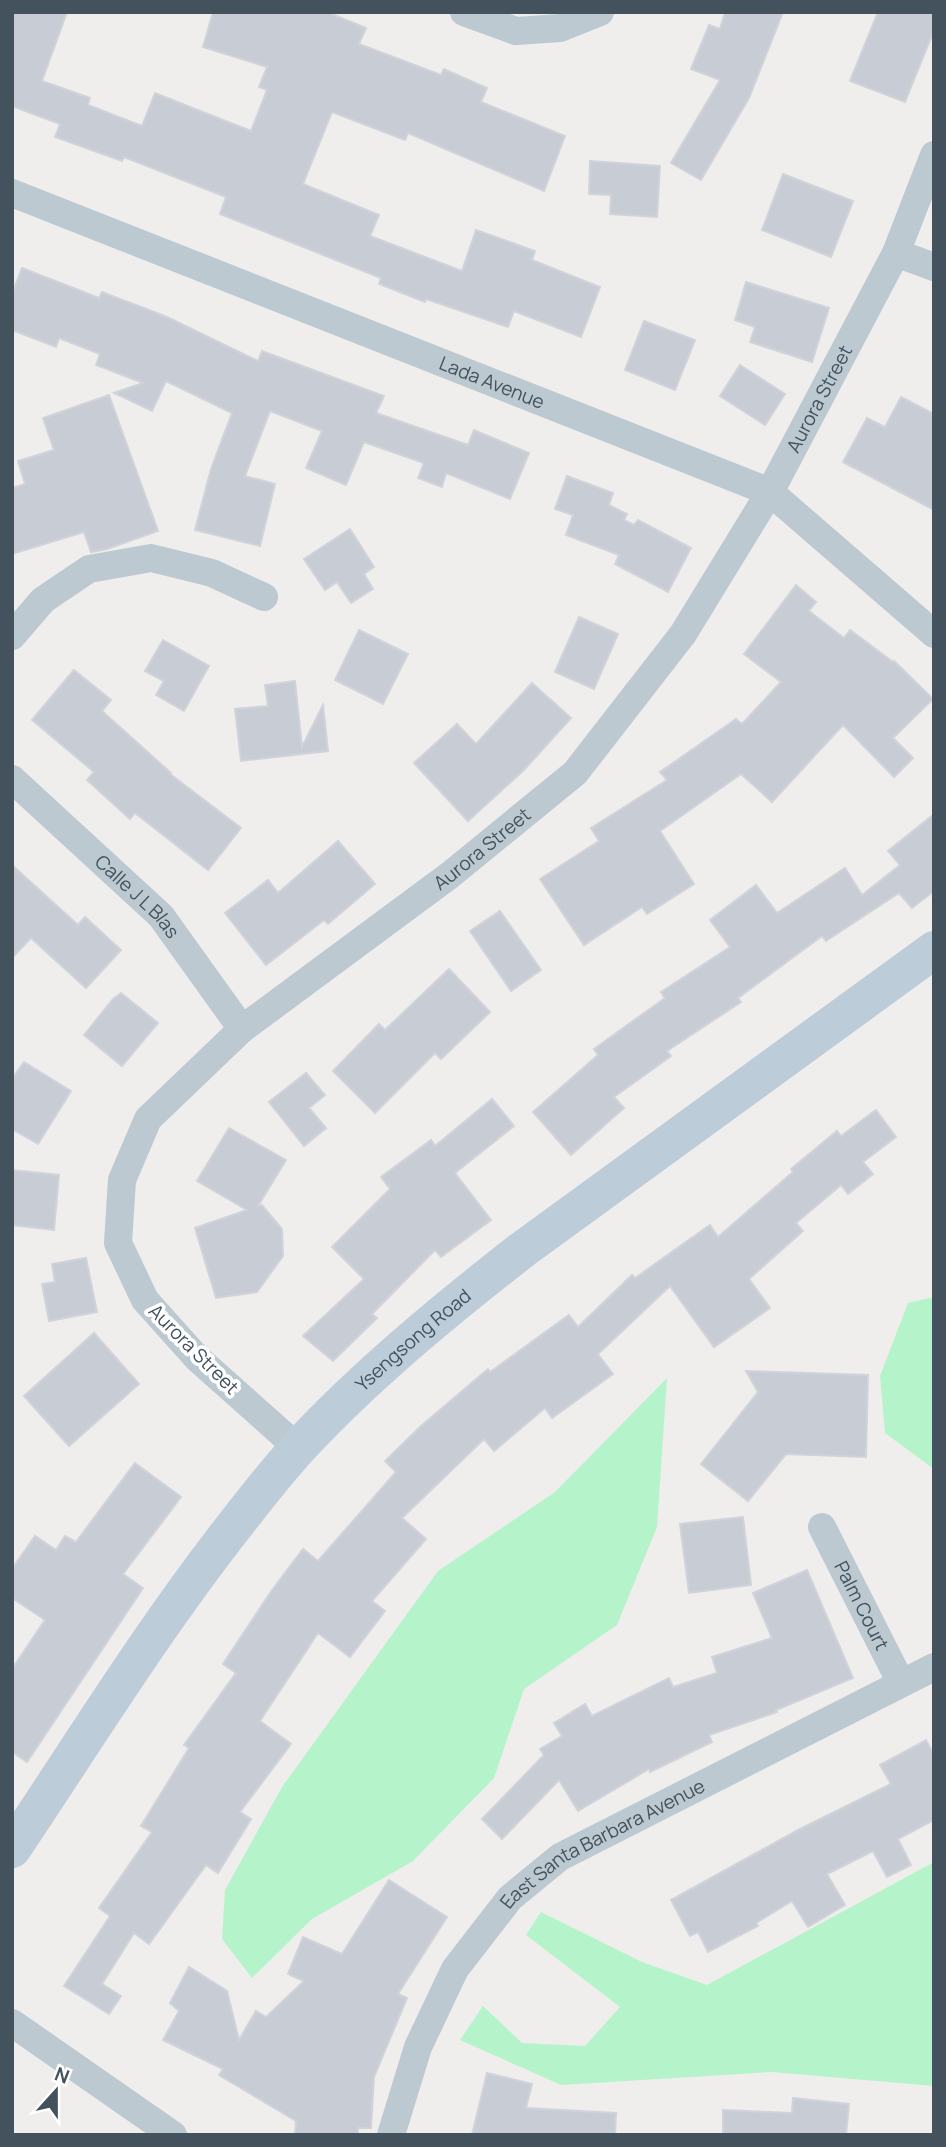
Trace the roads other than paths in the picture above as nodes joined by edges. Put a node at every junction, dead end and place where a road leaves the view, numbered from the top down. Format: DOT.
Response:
graph roads {
  1 [pos="464,12"];
  2 [pos="600,12"];
  3 [pos="934,155"];
  4 [pos="12,193"];
  5 [pos="896,253"];
  6 [pos="934,267"];
  7 [pos="770,492"];
  8 [pos="264,597"];
  9 [pos="934,634"];
  10 [pos="12,636"];
  11 [pos="12,779"];
  12 [pos="934,950"];
  13 [pos="242,1029"];
  14 [pos="299,1448"];
  15 [pos="822,1527"];
  16 [pos="934,1667"];
  17 [pos="901,1683"];
  18 [pos="12,1849"];
  19 [pos="12,2023"];
  20 [pos="173,2135"];
  21 [pos="391,2135"];
  1 -- 2 [label="street"];
  3 -- 5 [label="street, Aurora Street"];
  4 -- 7 [label="street, Lada Avenue"];
  5 -- 6 [label="street"];
  5 -- 7 [label="street, Aurora Street"];
  7 -- 9 [label="street, Lada Avenue"];
  7 -- 13 [label="street, Aurora Street"];
  8 -- 10 [label="street"];
  11 -- 13 [label="street, Calle J L Blas"];
  12 -- 14 [label="main road, Ysengsong Road"];
  13 -- 14 [label="street, Aurora Street"];
  14 -- 18 [label="main road, Ysengsong Road"];
  15 -- 17 [label="street, Palm Court"];
  16 -- 17 [label="street, East Santa Barbara Avenue"];
  17 -- 21 [label="street, East Santa Barbara Avenue"];
  19 -- 20 [label="street"];
}
